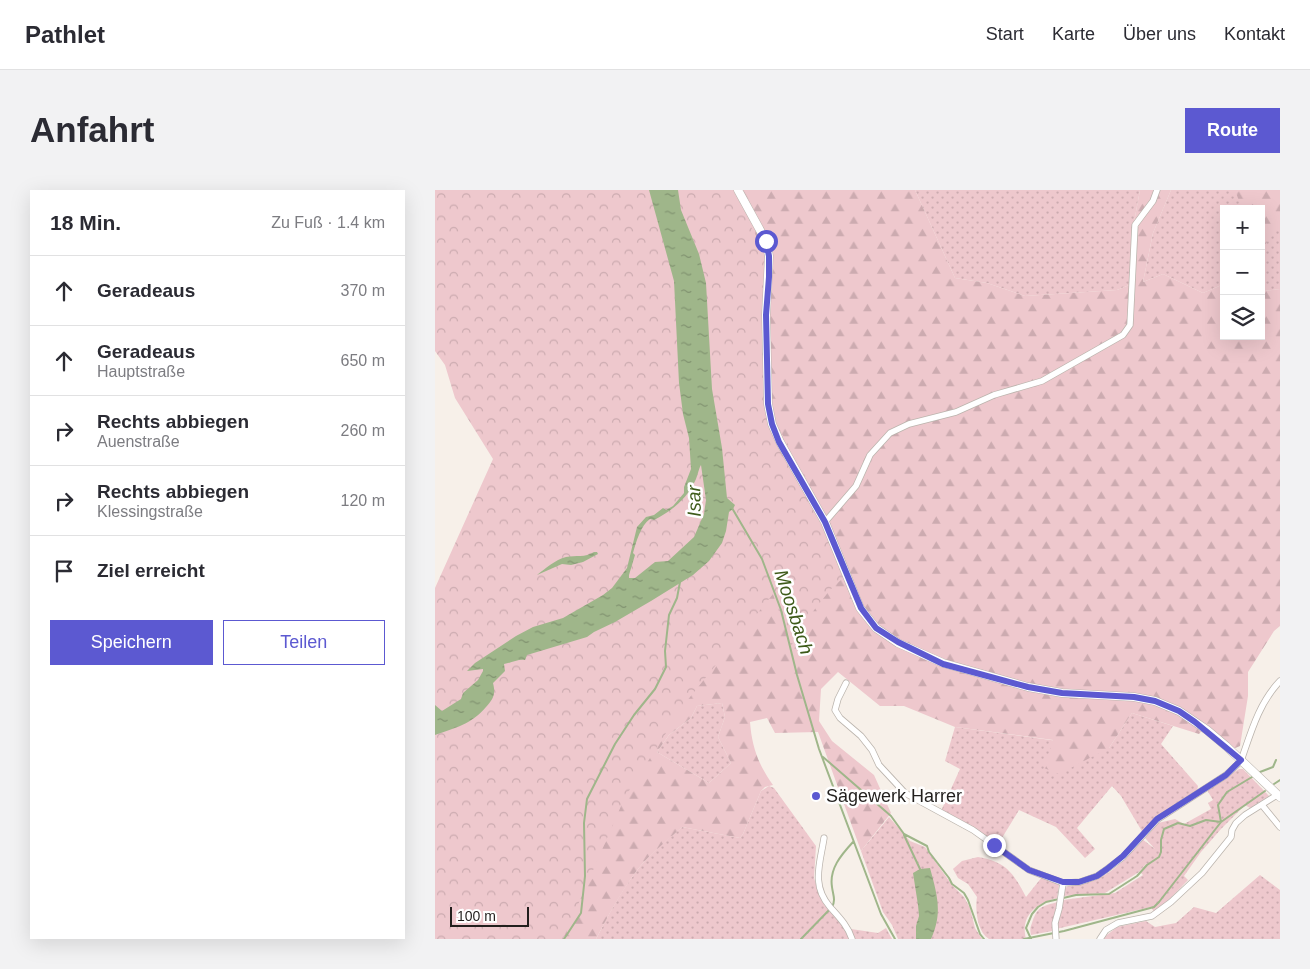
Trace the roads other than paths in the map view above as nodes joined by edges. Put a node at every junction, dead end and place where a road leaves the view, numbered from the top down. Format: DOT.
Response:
graph roads {
  1 [pos="738,190"];
  2 [pos="1157,190"];
  3 [pos="825,522"];
  4 [pos="1280,681"];
  5 [pos="847,683"];
  6 [pos="1241,760"];
  7 [pos="1278,796"];
  8 [pos="1261,805"];
  9 [pos="1280,827"];
  10 [pos="824,838"];
  11 [pos="1063,882"];
  12 [pos="1055,935"];
  13 [pos="852,939"];
  14 [pos="1100,939"];
  1 -- 3 [label="main road"];
  2 -- 3 [label="street"];
  3 -- 6 [label="main road"];
  4 -- 6 [label="street"];
  5 -- 11 [label="street"];
  6 -- 7 [label="main road"];
  6 -- 11 [label="street"];
  7 -- 8 [label="street"];
  8 -- 9 [label="street"];
  8 -- 14 [label="street"];
  10 -- 13 [label="street"];
  11 -- 12 [label="street"];
}
